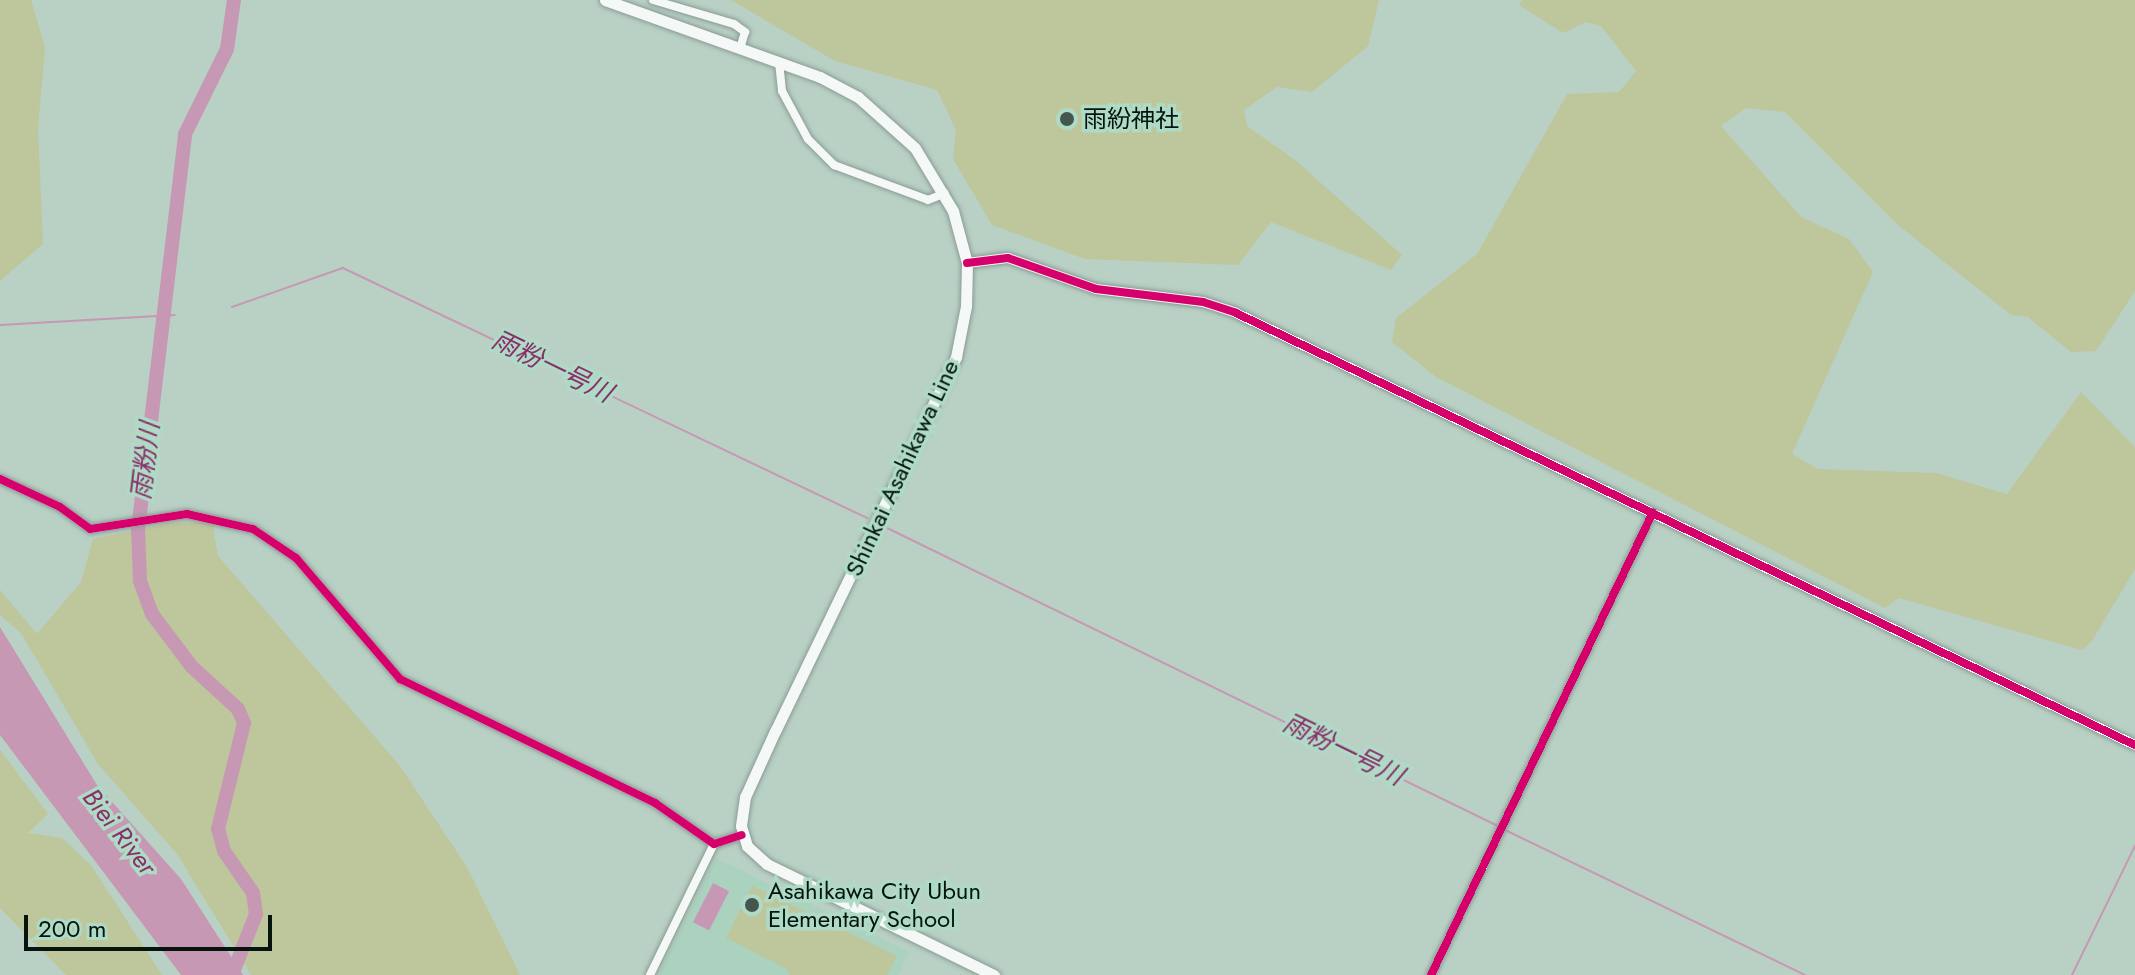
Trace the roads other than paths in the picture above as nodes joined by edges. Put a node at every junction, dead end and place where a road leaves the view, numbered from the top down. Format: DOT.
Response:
graph roads {
  1 [pos="605,0"];
  2 [pos="653,0"];
  3 [pos="629,5"];
  4 [pos="740,48"];
  5 [pos="779,62"];
  6 [pos="945,193"];
  7 [pos="967,263"];
  8 [pos="0,479"];
  9 [pos="1653,512"];
  10 [pos="2135,745"];
  11 [pos="742,835"];
  12 [pos="714,844"];
  13 [pos="650,975"];
  14 [pos="994,975"];
  15 [pos="1431,975"];
  1 -- 3 [label="main road, Shinkai Asahikawa Line"];
  2 -- 4 [label="street"];
  3 -- 4 [label="main road, Shinkai Asahikawa Line"];
  4 -- 5 [label="main road, Shinkai Asahikawa Line"];
  5 -- 6 [label="main road, Shinkai Asahikawa Line"];
  5 -- 6 [label="street"];
  6 -- 7 [label="main road, Shinkai Asahikawa Line"];
  7 -- 9 [label="street"];
  7 -- 11 [label="main road, Shinkai Asahikawa Line"];
  8 -- 12 [label="street"];
  9 -- 10 [label="street"];
  9 -- 15 [label="street"];
  11 -- 12 [label="street"];
  11 -- 14 [label="main road"];
  12 -- 13 [label="street"];
}
